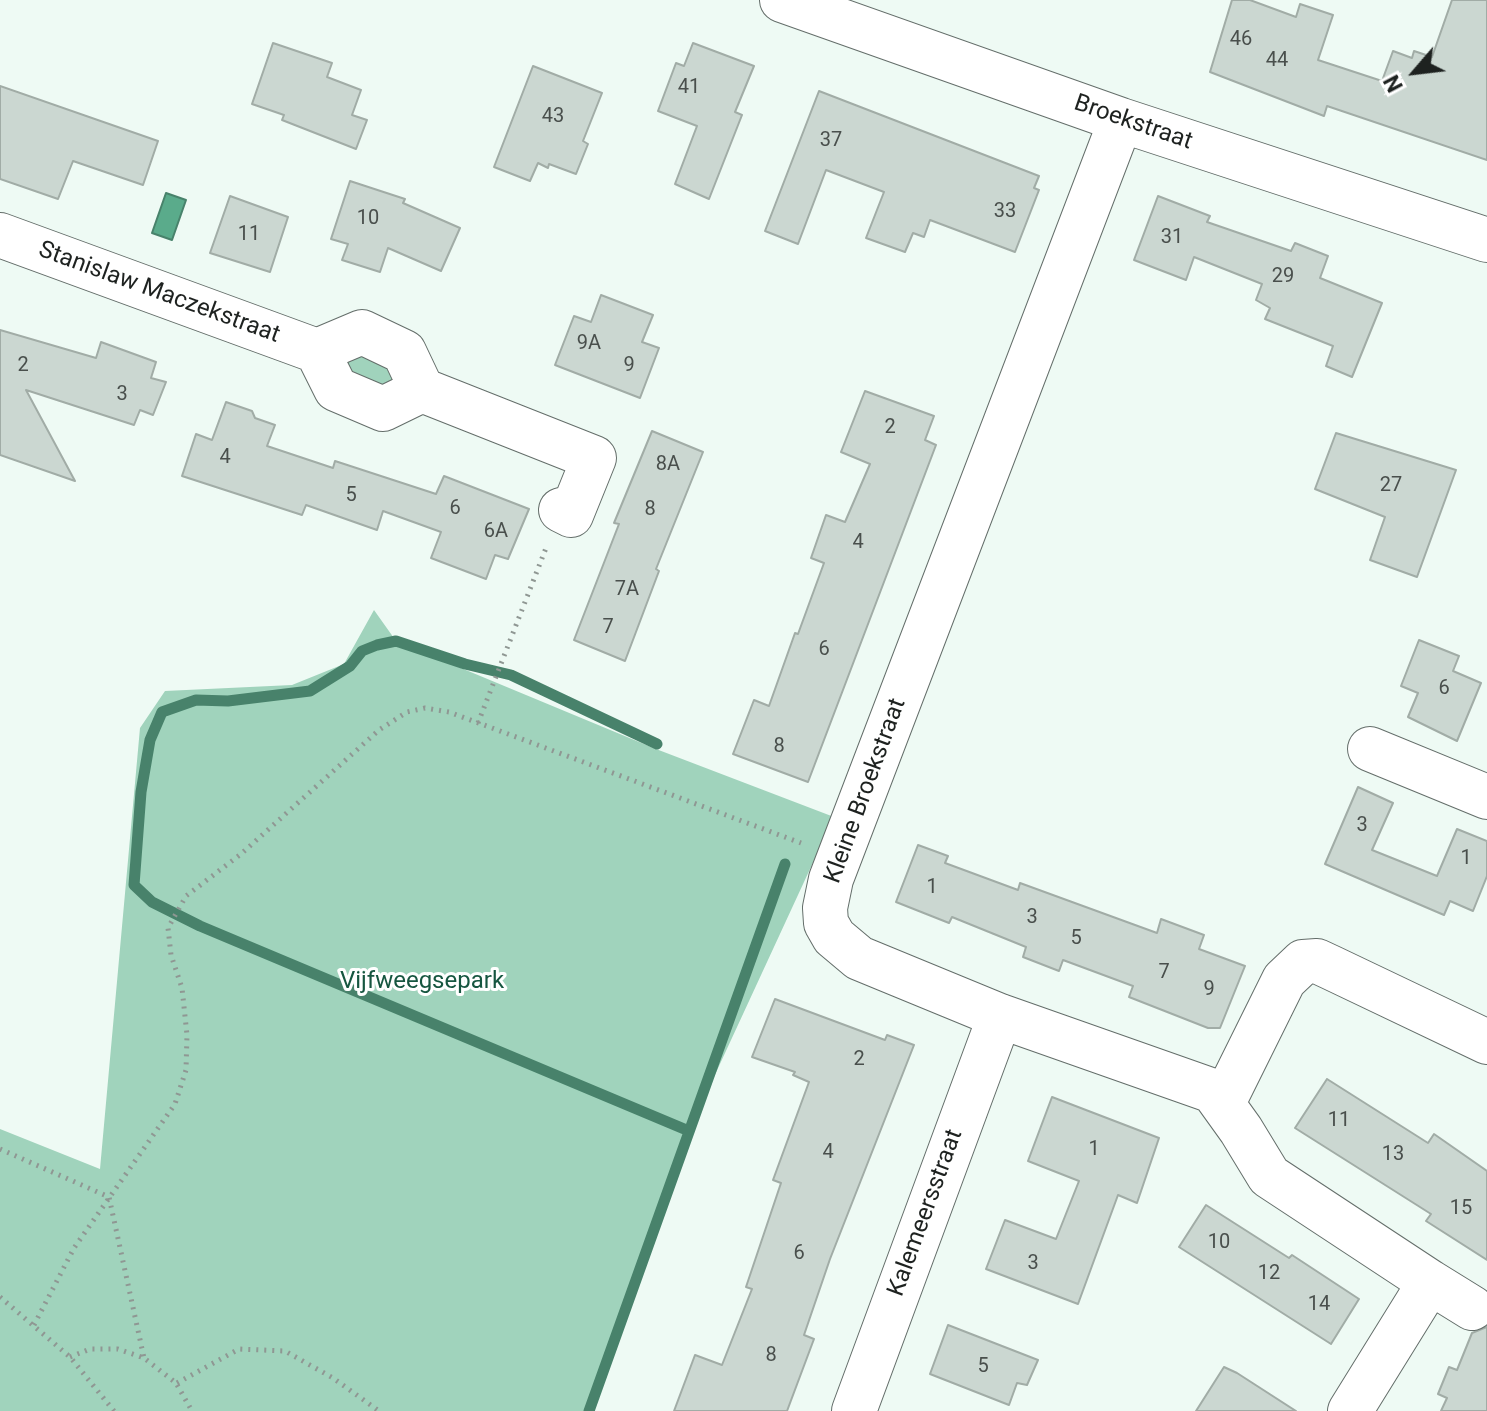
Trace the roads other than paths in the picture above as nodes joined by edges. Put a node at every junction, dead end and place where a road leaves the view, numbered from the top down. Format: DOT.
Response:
graph roads {
  1 [pos="782,0"];
  2 [pos="1121,120"];
  3 [pos="0,235"];
  4 [pos="1487,240"];
  5 [pos="317,351"];
  6 [pos="422,390"];
  7 [pos="561,510"];
  8 [pos="1370,749"];
  9 [pos="1487,797"];
  10 [pos="1000,1016"];
  11 [pos="1487,1042"];
  12 [pos="1223,1103"];
  13 [pos="1430,1282"];
  14 [pos="1472,1308"];
  15 [pos="854,1411"];
  16 [pos="1350,1411"];
  1 -- 2 [label="street, Broekstraat"];
  2 -- 4 [label="street, Broekstraat"];
  2 -- 10 [label="street, Kleine Broekstraat"];
  3 -- 5 [label="street, Stanislaw Maczekstraat"];
  5 -- 6 [label="street"];
  5 -- 6 [label="street"];
  6 -- 7 [label="street"];
  8 -- 9 [label="street"];
  10 -- 12 [label="street, Kleine Broekstraat"];
  10 -- 15 [label="street, Kalemeersstraat"];
  11 -- 12 [label="street"];
  12 -- 13 [label="street, Kleine Broekstraat"];
  13 -- 14 [label="street, Kleine Broekstraat"];
  13 -- 16 [label="street"];
}
